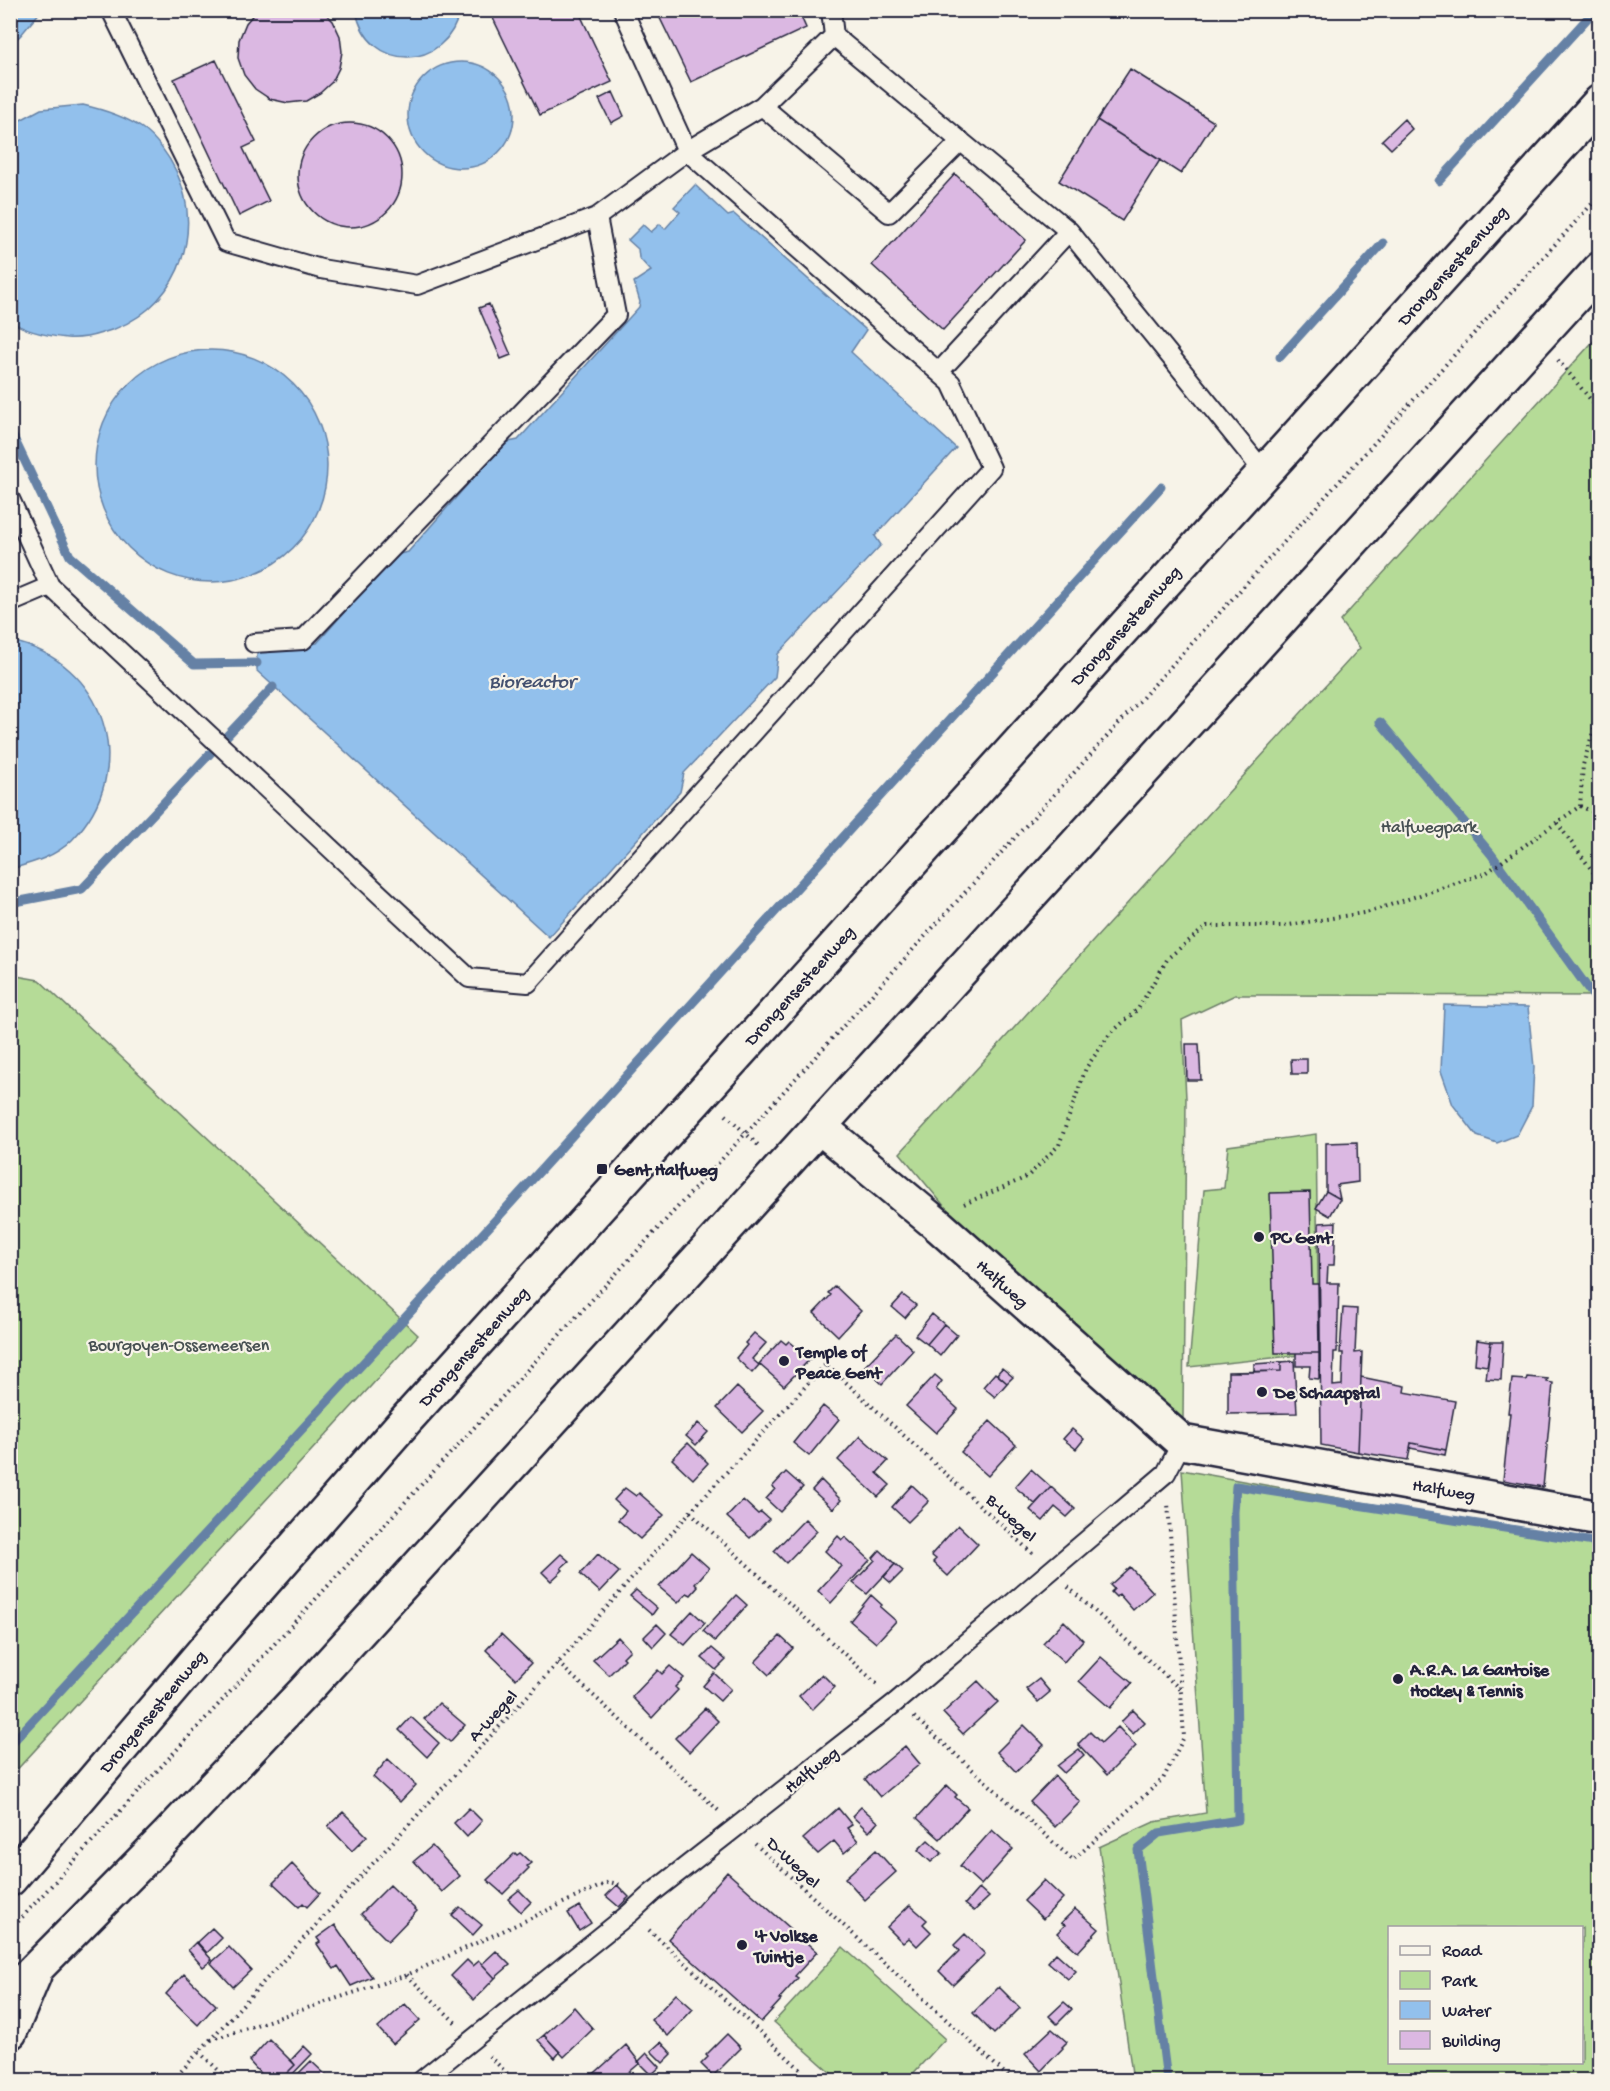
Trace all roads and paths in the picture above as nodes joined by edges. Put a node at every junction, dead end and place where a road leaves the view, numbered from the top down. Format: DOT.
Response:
graph roads {
  1 [pos="111,10"];
  2 [pos="623,10"];
  3 [pos="831,10"];
  4 [pos="834,36"];
  5 [pos="1599,102"];
  6 [pos="762,106"];
  7 [pos="961,141"];
  8 [pos="687,151"];
  9 [pos="1599,195"];
  10 [pos="597,217"];
  11 [pos="1069,231"];
  12 [pos="1599,269"];
  13 [pos="1538,337"];
  14 [pos="939,372"];
  15 [pos="1599,411"];
  16 [pos="1264,472"];
  17 [pos="10,499"];
  18 [pos="50,586"];
  19 [pos="10,603"];
  20 [pos="254,643"];
  21 [pos="1599,709"];
  22 [pos="1580,806"];
  23 [pos="1599,815"];
  24 [pos="1557,823"];
  25 [pos="1599,881"];
  26 [pos="702,1092"];
  27 [pos="820,1127"];
  28 [pos="746,1133"];
  29 [pos="782,1168"];
  30 [pos="939,1226"];
  31 [pos="826,1364"];
  32 [pos="1182,1442"];
  33 [pos="1166,1473"];
  34 [pos="1599,1518"];
  35 [pos="1051,1571"];
  36 [pos="558,1663"];
  37 [pos="1180,1689"];
  38 [pos="737,1828"];
  39 [pos="1073,1860"];
  40 [pos="10,1879"];
  41 [pos="652,1893"];
  42 [pos="630,1913"];
  43 [pos="14,1926"];
  44 [pos="38,1968"];
  45 [pos="10,1995"];
  46 [pos="10,2032"];
  47 [pos="211,2040"];
  48 [pos="199,2052"];
  49 [pos="173,2080"];
  50 [pos="229,2080"];
  51 [pos="422,2080"];
  52 [pos="812,2080"];
  53 [pos="1012,2080"];
  1 -- 10 [label="lane"];
  2 -- 8 [label="lane"];
  3 -- 4 [label="lane"];
  4 -- 6 [label="lane"];
  4 -- 7 [label="lane"];
  5 -- 16 [label="main road, Drongensesteenweg"];
  6 -- 7 [label="lane"];
  6 -- 8 [label="lane"];
  7 -- 11 [label="lane"];
  8 -- 10 [label="lane"];
  8 -- 14 [label="lane"];
  9 -- 28 [label="path"];
  10 -- 20 [label="lane"];
  11 -- 14 [label="lane"];
  11 -- 16 [label="lane"];
  12 -- 13 [label="main road"];
  13 -- 15 [label="path"];
  13 -- 27 [label="main road"];
  14 -- 18 [label="lane"];
  16 -- 26 [label="main road, Drongensesteenweg"];
  17 -- 18 [label="lane"];
  18 -- 19 [label="lane"];
  21 -- 22 [label="path"];
  22 -- 23 [label="path"];
  22 -- 24 [label="path"];
  24 -- 25 [label="path"];
  24 -- 30 [label="path"];
  26 -- 28 [label="path"];
  26 -- 40 [label="main road, Drongensesteenweg"];
  27 -- 29 [label="main road"];
  27 -- 30 [label="main road, Halfweg"];
  28 -- 29 [label="path"];
  28 -- 43 [label="path"];
  29 -- 44 [label="main road"];
  30 -- 32 [label="main road, Halfweg"];
  31 -- 35 [label="path, B-wegel"];
  31 -- 36 [label="path, A-wegel"];
  32 -- 33 [label="lane, Halfweg"];
  32 -- 34 [label="main road, Halfweg"];
  33 -- 35 [label="lane, Halfweg"];
  33 -- 37 [label="path"];
  35 -- 37 [label="path, B-wegel"];
  35 -- 38 [label="lane, Halfweg"];
  36 -- 38 [label="path, D-Wegel"];
  36 -- 47 [label="path, A-wegel"];
  37 -- 39 [label="path"];
  38 -- 41 [label="lane, Halfweg"];
  38 -- 53 [label="path, D-Wegel"];
  41 -- 42 [label="lane, Halfweg"];
  41 -- 47 [label="path"];
  42 -- 51 [label="lane, Halfweg"];
  42 -- 52 [label="path"];
  44 -- 45 [label="main road"];
  44 -- 46 [label="main road"];
  47 -- 48 [label="path, A-wegel"];
  48 -- 49 [label="path, A-wegel"];
  48 -- 50 [label="path"];
}
